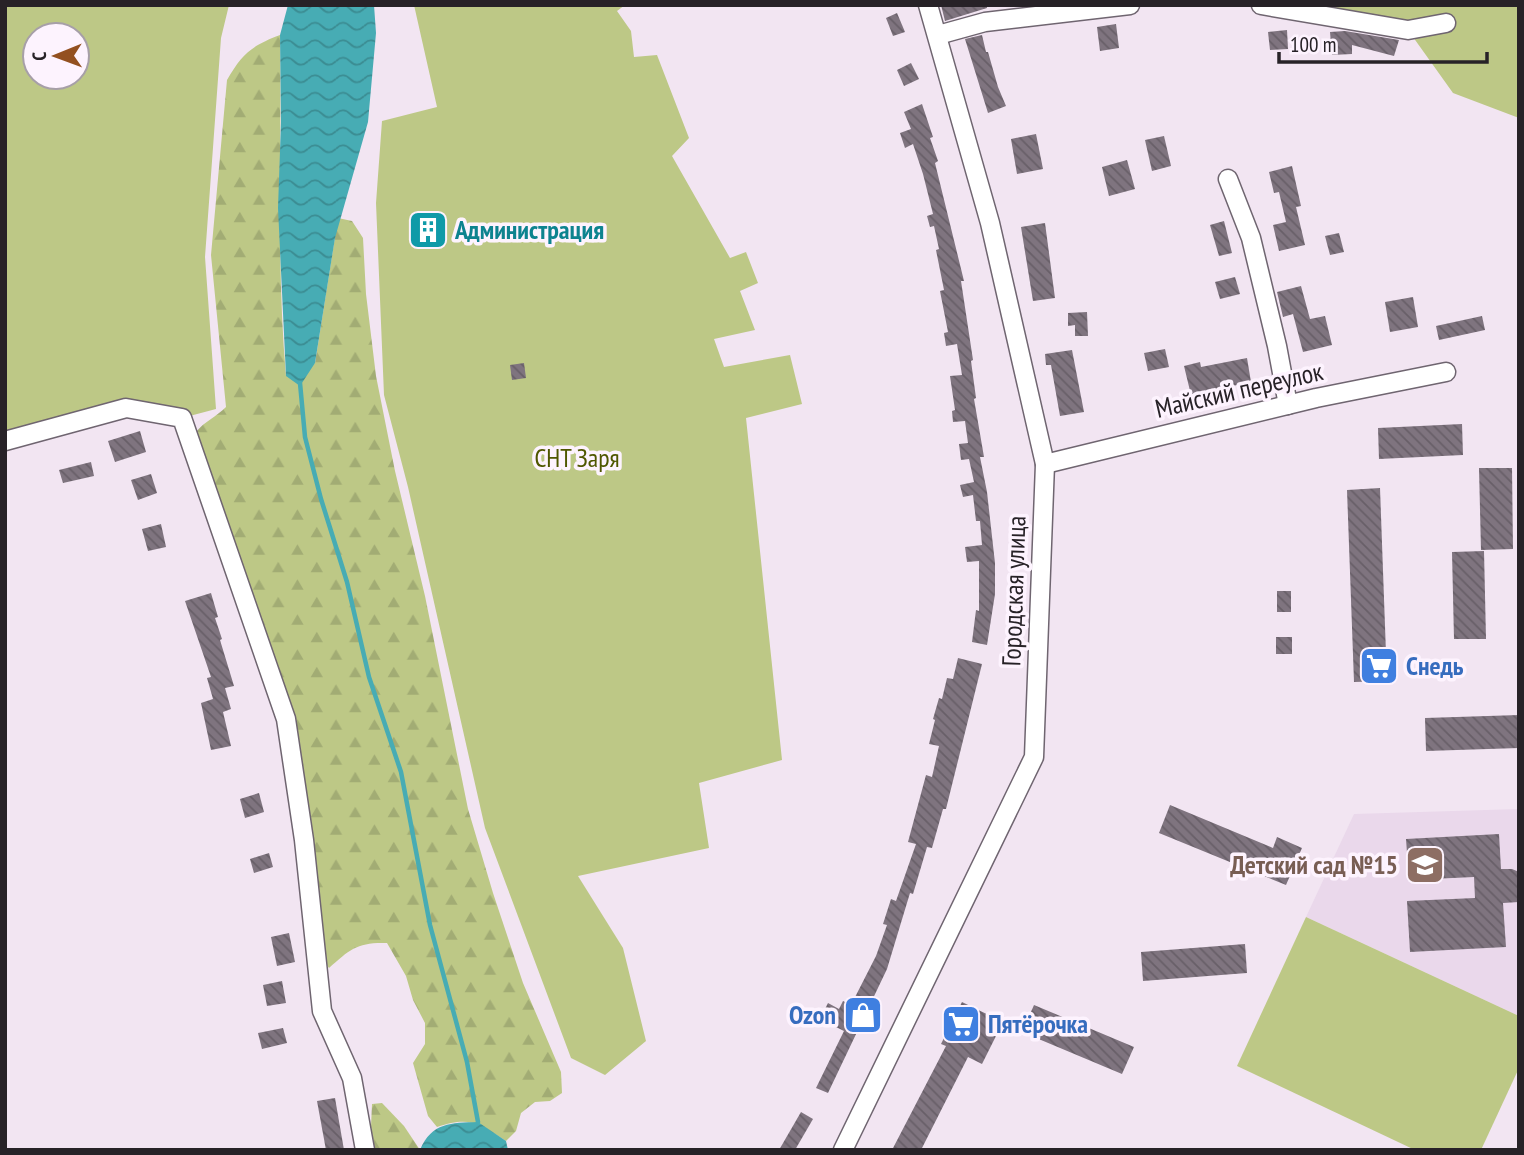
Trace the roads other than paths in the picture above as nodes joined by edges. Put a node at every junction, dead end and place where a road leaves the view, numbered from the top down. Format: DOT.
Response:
graph roads {
  1 [pos="928,5"];
  2 [pos="1130,5"];
  3 [pos="1261,5"];
  4 [pos="1446,23"];
  5 [pos="938,35"];
  6 [pos="1228,179"];
  7 [pos="1446,372"];
  8 [pos="1288,405"];
  9 [pos="5,441"];
  10 [pos="1045,464"];
  11 [pos="365,1150"];
  12 [pos="843,1150"];
  1 -- 5 [label="street, Городская улица"];
  2 -- 5 [label="street"];
  3 -- 4 [label="street"];
  5 -- 10 [label="street, Городская улица"];
  6 -- 8 [label="street"];
  7 -- 8 [label="street, Майский переулок"];
  8 -- 10 [label="street, Майский переулок"];
  9 -- 11 [label="street"];
  10 -- 12 [label="street, Городская улица"];
}
